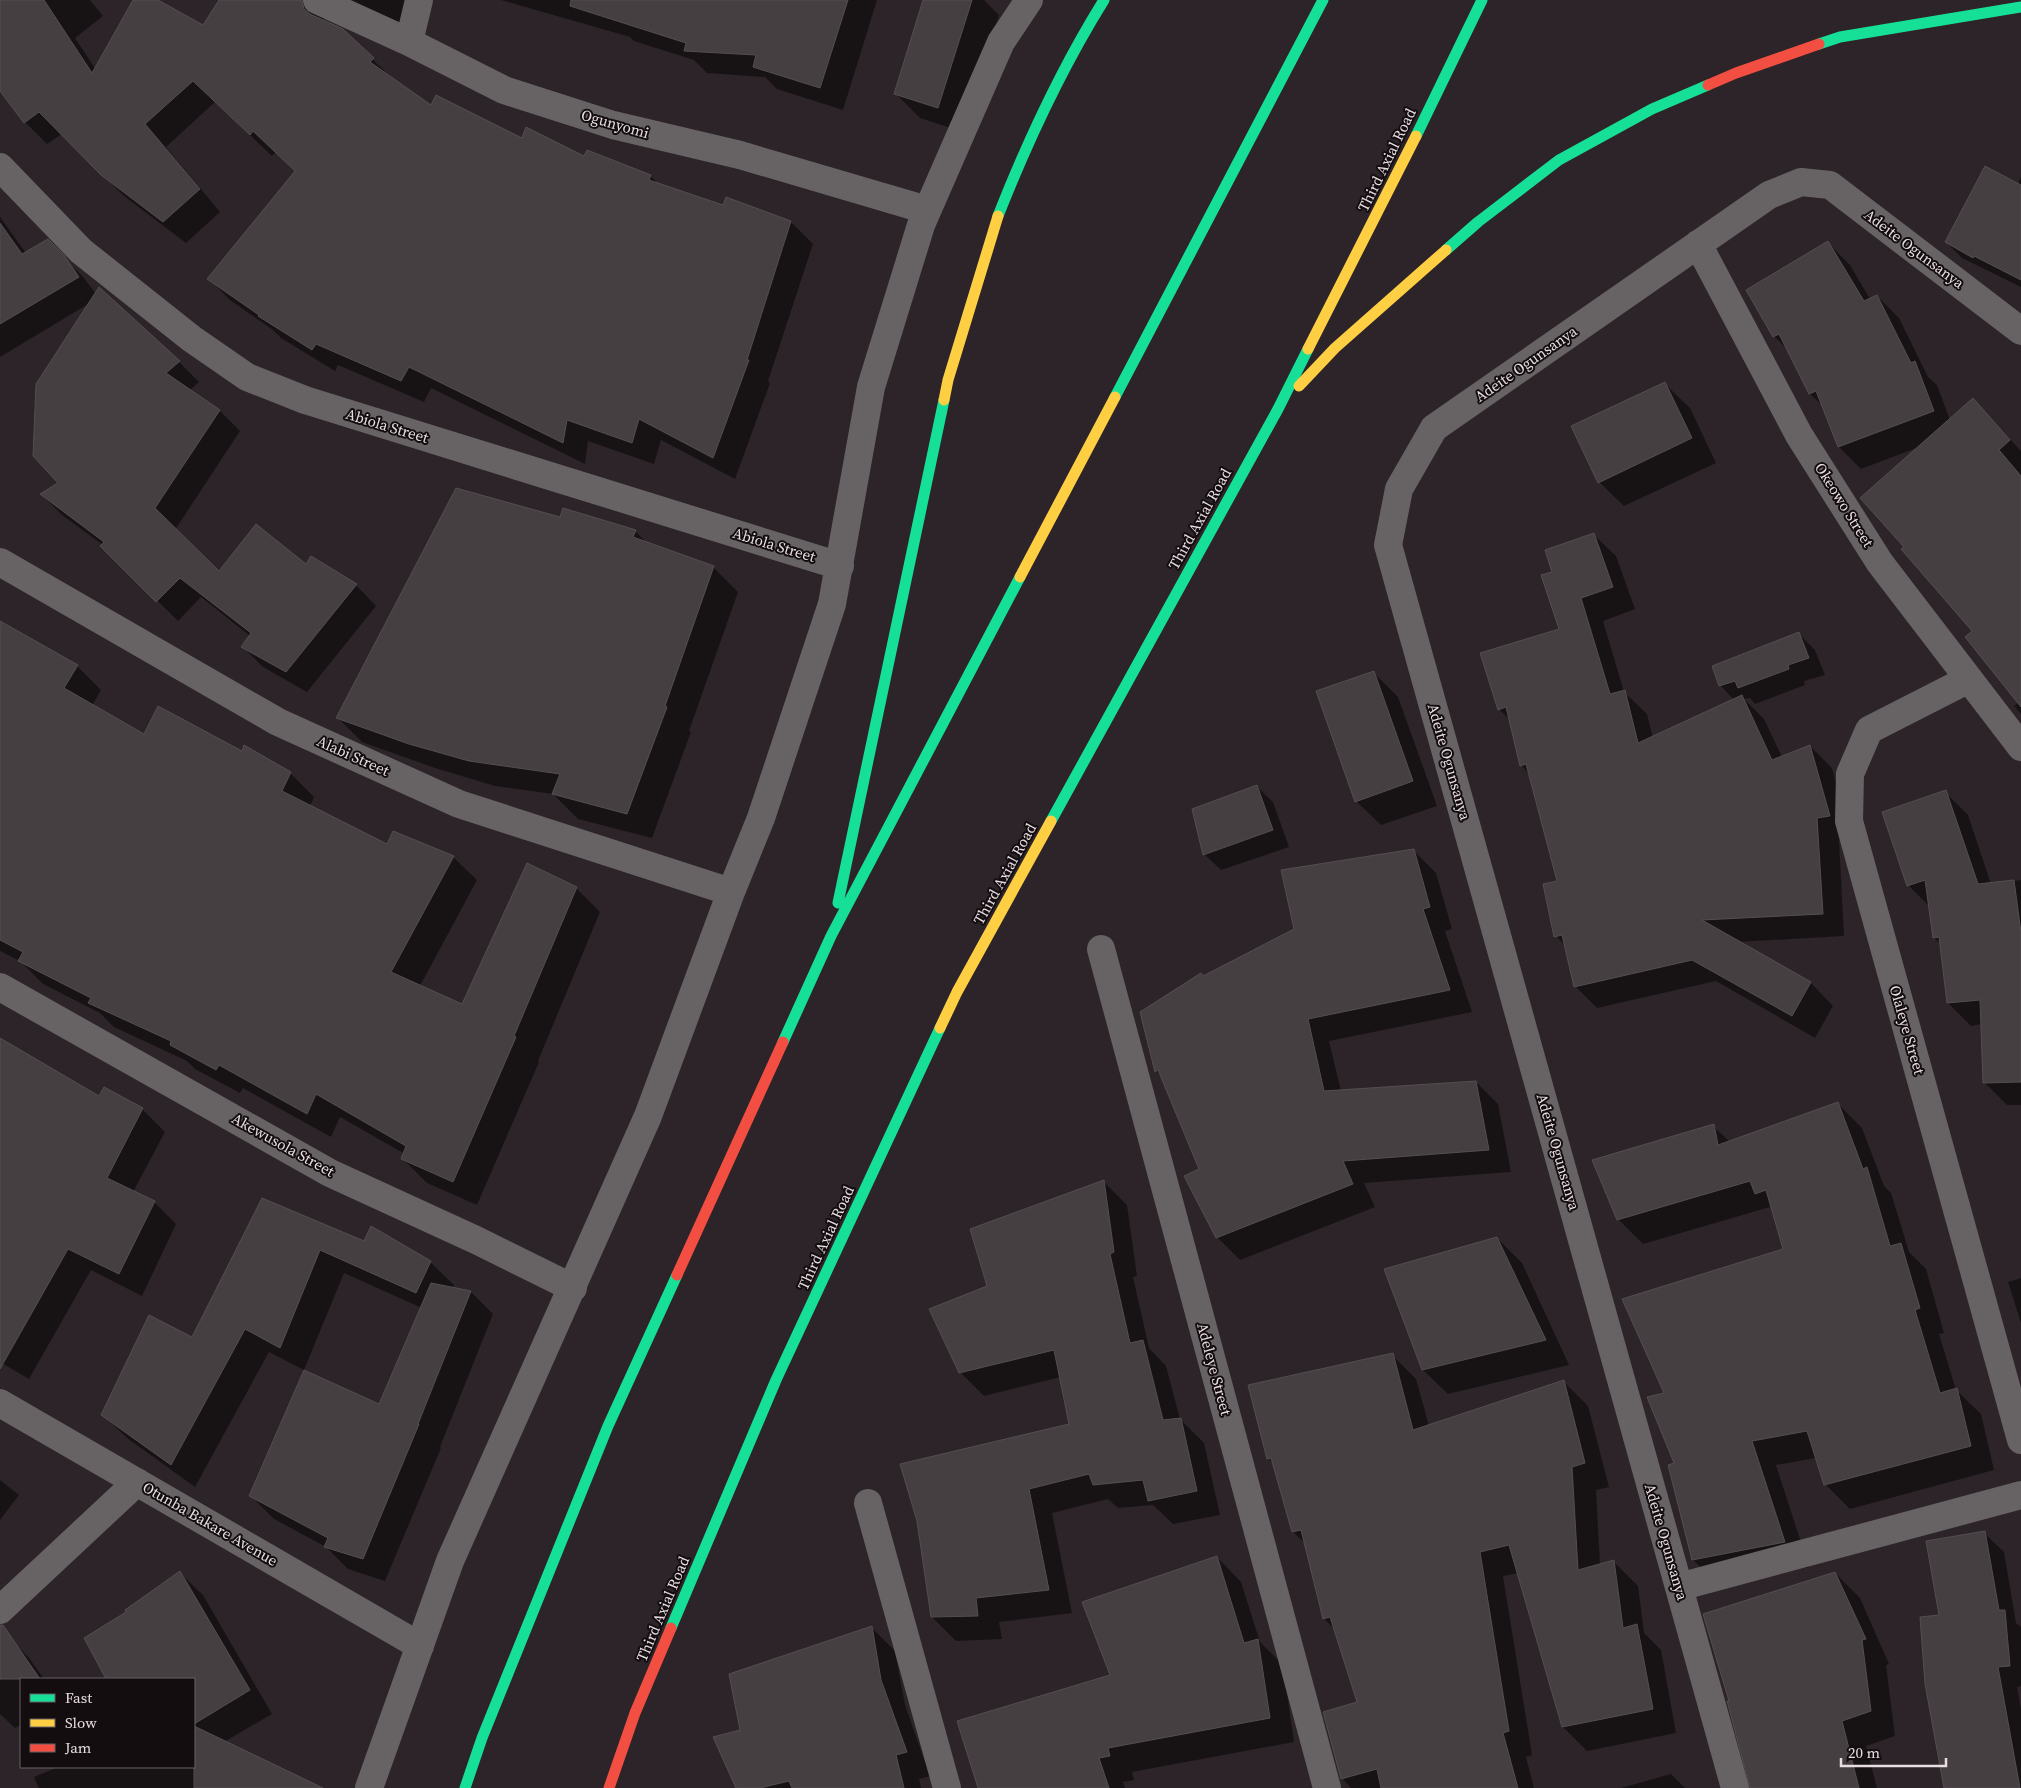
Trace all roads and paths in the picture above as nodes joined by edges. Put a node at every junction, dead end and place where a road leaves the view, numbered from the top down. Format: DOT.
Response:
graph roads {
  1 [pos="317,0"];
  2 [pos="420,0"];
  3 [pos="1028,0"];
  4 [pos="1104,0"];
  5 [pos="1323,0"];
  6 [pos="1482,0"];
  7 [pos="2021,7"];
  8 [pos="410,42"];
  9 [pos="0,167"];
  10 [pos="928,210"];
  11 [pos="1698,244"];
  12 [pos="2021,331"];
  13 [pos="1278,409"];
  14 [pos="0,562"];
  15 [pos="840,566"];
  16 [pos="1969,679"];
  17 [pos="2021,747"];
  18 [pos="731,892"];
  19 [pos="831,936"];
  20 [pos="1101,949"];
  21 [pos="0,987"];
  22 [pos="573,1288"];
  23 [pos="0,1403"];
  24 [pos="2021,1440"];
  25 [pos="137,1482"];
  26 [pos="2021,1495"];
  27 [pos="868,1503"];
  28 [pos="1679,1587"];
  29 [pos="0,1610"];
  30 [pos="420,1646"];
  31 [pos="369,1788"];
  32 [pos="466,1788"];
  33 [pos="609,1788"];
  34 [pos="947,1788"];
  35 [pos="1327,1788"];
  36 [pos="1735,1788"];
  1 -- 8 [label="street, Ogunyomi"];
  2 -- 8 [label="street"];
  3 -- 10 [label="street"];
  4 -- 19 [label="highway"];
  5 -- 19 [label="highway"];
  6 -- 13 [label="highway, Third Axial Road"];
  7 -- 13 [label="highway"];
  8 -- 10 [label="street, Ogunyomi"];
  9 -- 15 [label="street, Abiola Street"];
  10 -- 15 [label="street"];
  11 -- 12 [label="street, Adeite Ogunsanya"];
  11 -- 16 [label="street, Okeowo Street"];
  11 -- 28 [label="street, Adeite Ogunsanya"];
  13 -- 33 [label="highway, Third Axial Road"];
  14 -- 18 [label="street, Alabi Street"];
  15 -- 18 [label="street"];
  16 -- 17 [label="street, Okeowo Street"];
  16 -- 24 [label="street, Olaleye Street"];
  18 -- 22 [label="street"];
  19 -- 32 [label="highway"];
  20 -- 35 [label="street, Adeleye Street"];
  21 -- 22 [label="street, Akewusola Street"];
  22 -- 30 [label="street"];
  23 -- 25 [label="street, Otunba Bakare Avenue"];
  25 -- 29 [label="street"];
  25 -- 30 [label="street, Otunba Bakare Avenue"];
  26 -- 28 [label="street"];
  27 -- 34 [label="street"];
  28 -- 36 [label="street, Adeite Ogunsanya"];
  30 -- 31 [label="street"];
}
